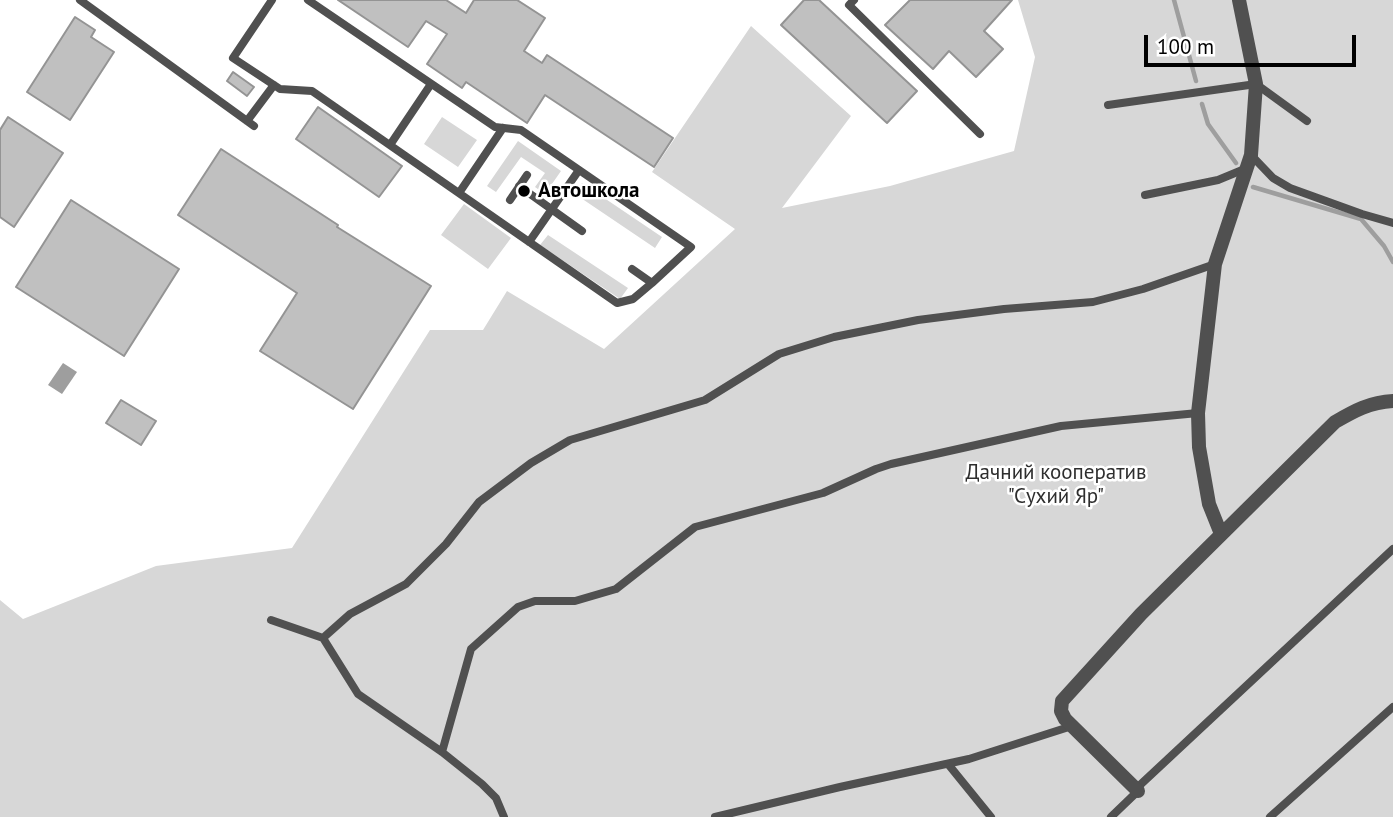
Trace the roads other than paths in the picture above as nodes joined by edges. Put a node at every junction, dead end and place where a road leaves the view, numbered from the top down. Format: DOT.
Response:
graph roads {
  1 [pos="80,0"];
  2 [pos="272,0"];
  3 [pos="308,0"];
  4 [pos="854,0"];
  5 [pos="1239,0"];
  6 [pos="431,84"];
  7 [pos="1256,84"];
  8 [pos="275,85"];
  9 [pos="1108,105"];
  10 [pos="1307,121"];
  11 [pos="503,128"];
  12 [pos="980,134"];
  13 [pos="390,145"];
  14 [pos="1249,162"];
  15 [pos="579,170"];
  16 [pos="527,175"];
  17 [pos="519,186"];
  18 [pos="459,193"];
  19 [pos="1145,195"];
  20 [pos="510,200"];
  21 [pos="551,209"];
  22 [pos="1393,223"];
  23 [pos="582,231"];
  24 [pos="529,242"];
  25 [pos="1215,264"];
  26 [pos="632,269"];
  27 [pos="652,283"];
  28 [pos="1393,401"];
  29 [pos="1198,413"];
  30 [pos="1221,534"];
  31 [pos="1393,549"];
  32 [pos="271,620"];
  33 [pos="323,638"];
  34 [pos="1393,707"];
  35 [pos="1072,726"];
  36 [pos="442,752"];
  37 [pos="948,764"];
  38 [pos="1138,791"];
  39 [pos="504,817"];
  40 [pos="715,817"];
  41 [pos="991,817"];
  42 [pos="1111,817"];
  43 [pos="1270,817"];
  1 -- 8 [label="lane"];
  2 -- 8 [label="lane"];
  3 -- 6 [label="lane"];
  4 -- 12 [label="lane"];
  5 -- 7 [label="street"];
  6 -- 11 [label="lane"];
  6 -- 13 [label="lane"];
  7 -- 9 [label="lane"];
  7 -- 10 [label="lane"];
  7 -- 14 [label="street"];
  8 -- 13 [label="lane"];
  11 -- 15 [label="lane"];
  11 -- 18 [label="lane"];
  13 -- 18 [label="lane"];
  14 -- 19 [label="lane"];
  14 -- 22 [label="lane"];
  14 -- 25 [label="street"];
  15 -- 21 [label="lane"];
  15 -- 27 [label="lane"];
  16 -- 17 [label="lane"];
  17 -- 20 [label="lane"];
  17 -- 21 [label="lane"];
  18 -- 24 [label="lane"];
  21 -- 23 [label="lane"];
  21 -- 24 [label="lane"];
  24 -- 27 [label="lane"];
  25 -- 29 [label="street"];
  25 -- 33 [label="lane"];
  26 -- 27 [label="lane"];
  28 -- 30 [label="street"];
  29 -- 30 [label="street"];
  29 -- 36 [label="lane"];
  30 -- 35 [label="street"];
  31 -- 38 [label="lane"];
  32 -- 33 [label="lane"];
  33 -- 36 [label="lane"];
  34 -- 43 [label="lane"];
  35 -- 37 [label="lane"];
  35 -- 38 [label="street"];
  36 -- 39 [label="lane"];
  37 -- 40 [label="lane"];
  37 -- 41 [label="lane"];
  38 -- 42 [label="lane"];
}
